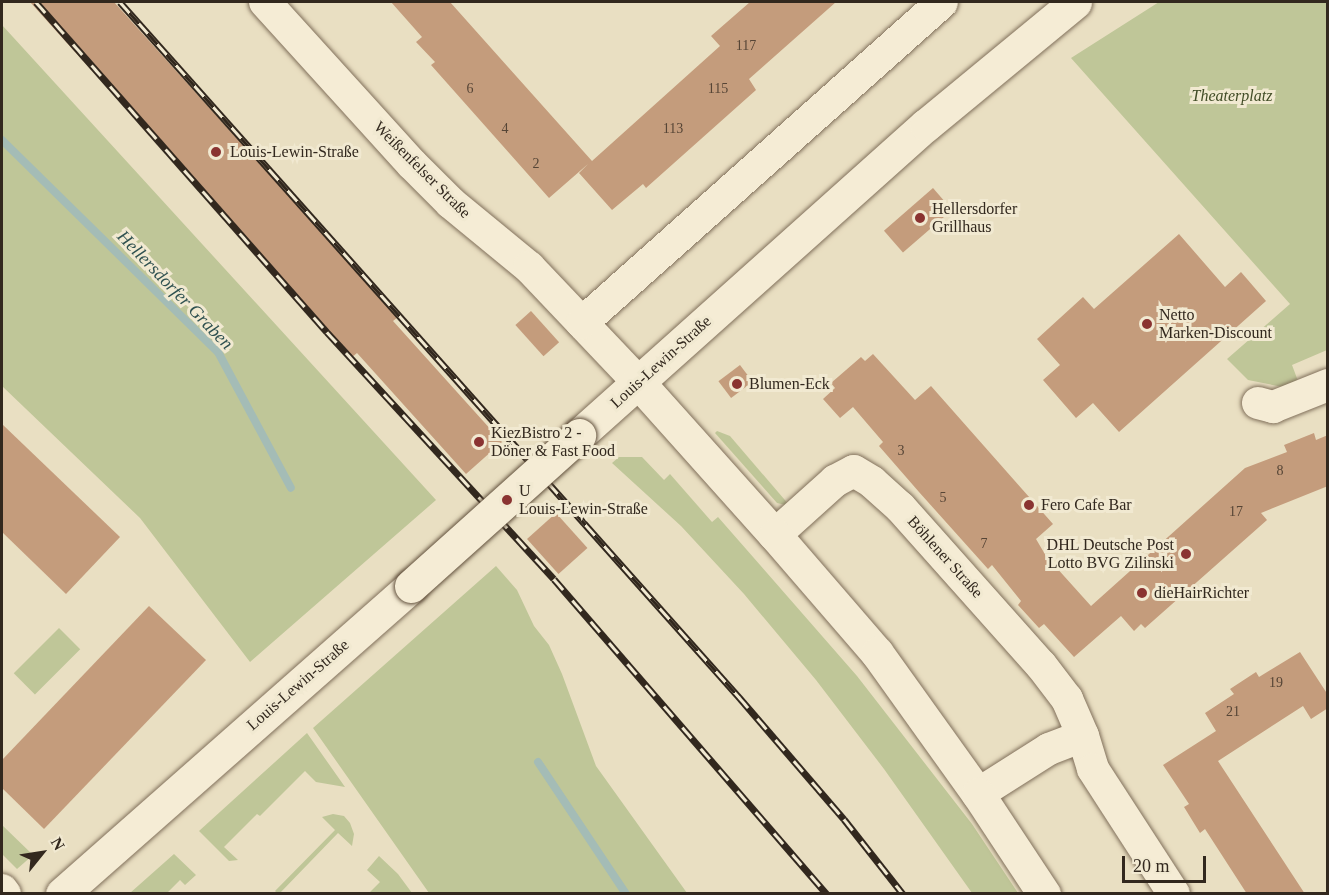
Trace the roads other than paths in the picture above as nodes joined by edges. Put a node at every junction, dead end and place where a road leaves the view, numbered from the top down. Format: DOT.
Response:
graph roads {
  1 [pos="265,2"];
  2 [pos="942,2"];
  3 [pos="1075,2"];
  4 [pos="582,323"];
  5 [pos="638,382"];
  6 [pos="1328,385"];
  7 [pos="1258,403"];
  8 [pos="776,535"];
  9 [pos="1083,736"];
  10 [pos="978,794"];
  11 [pos="2,890"];
  12 [pos="5,894"];
  13 [pos="62,894"];
  14 [pos="1044,894"];
  15 [pos="1174,894"];
  1 -- 4 [label="street, Weißenfelser Straße"];
  2 -- 4 [label="street"];
  3 -- 5 [label="street, Louis-Lewin-Straße"];
  4 -- 5 [label="street, Weißenfelser Straße"];
  5 -- 8 [label="street"];
  5 -- 13 [label="street, Louis-Lewin-Straße, bridge"];
  6 -- 7 [label="street"];
  8 -- 9 [label="street, Böhlener Straße"];
  8 -- 10 [label="street"];
  9 -- 10 [label="street"];
  9 -- 15 [label="street, Böhlener Straße"];
  10 -- 14 [label="street"];
  11 -- 12 [label="street"];
}
